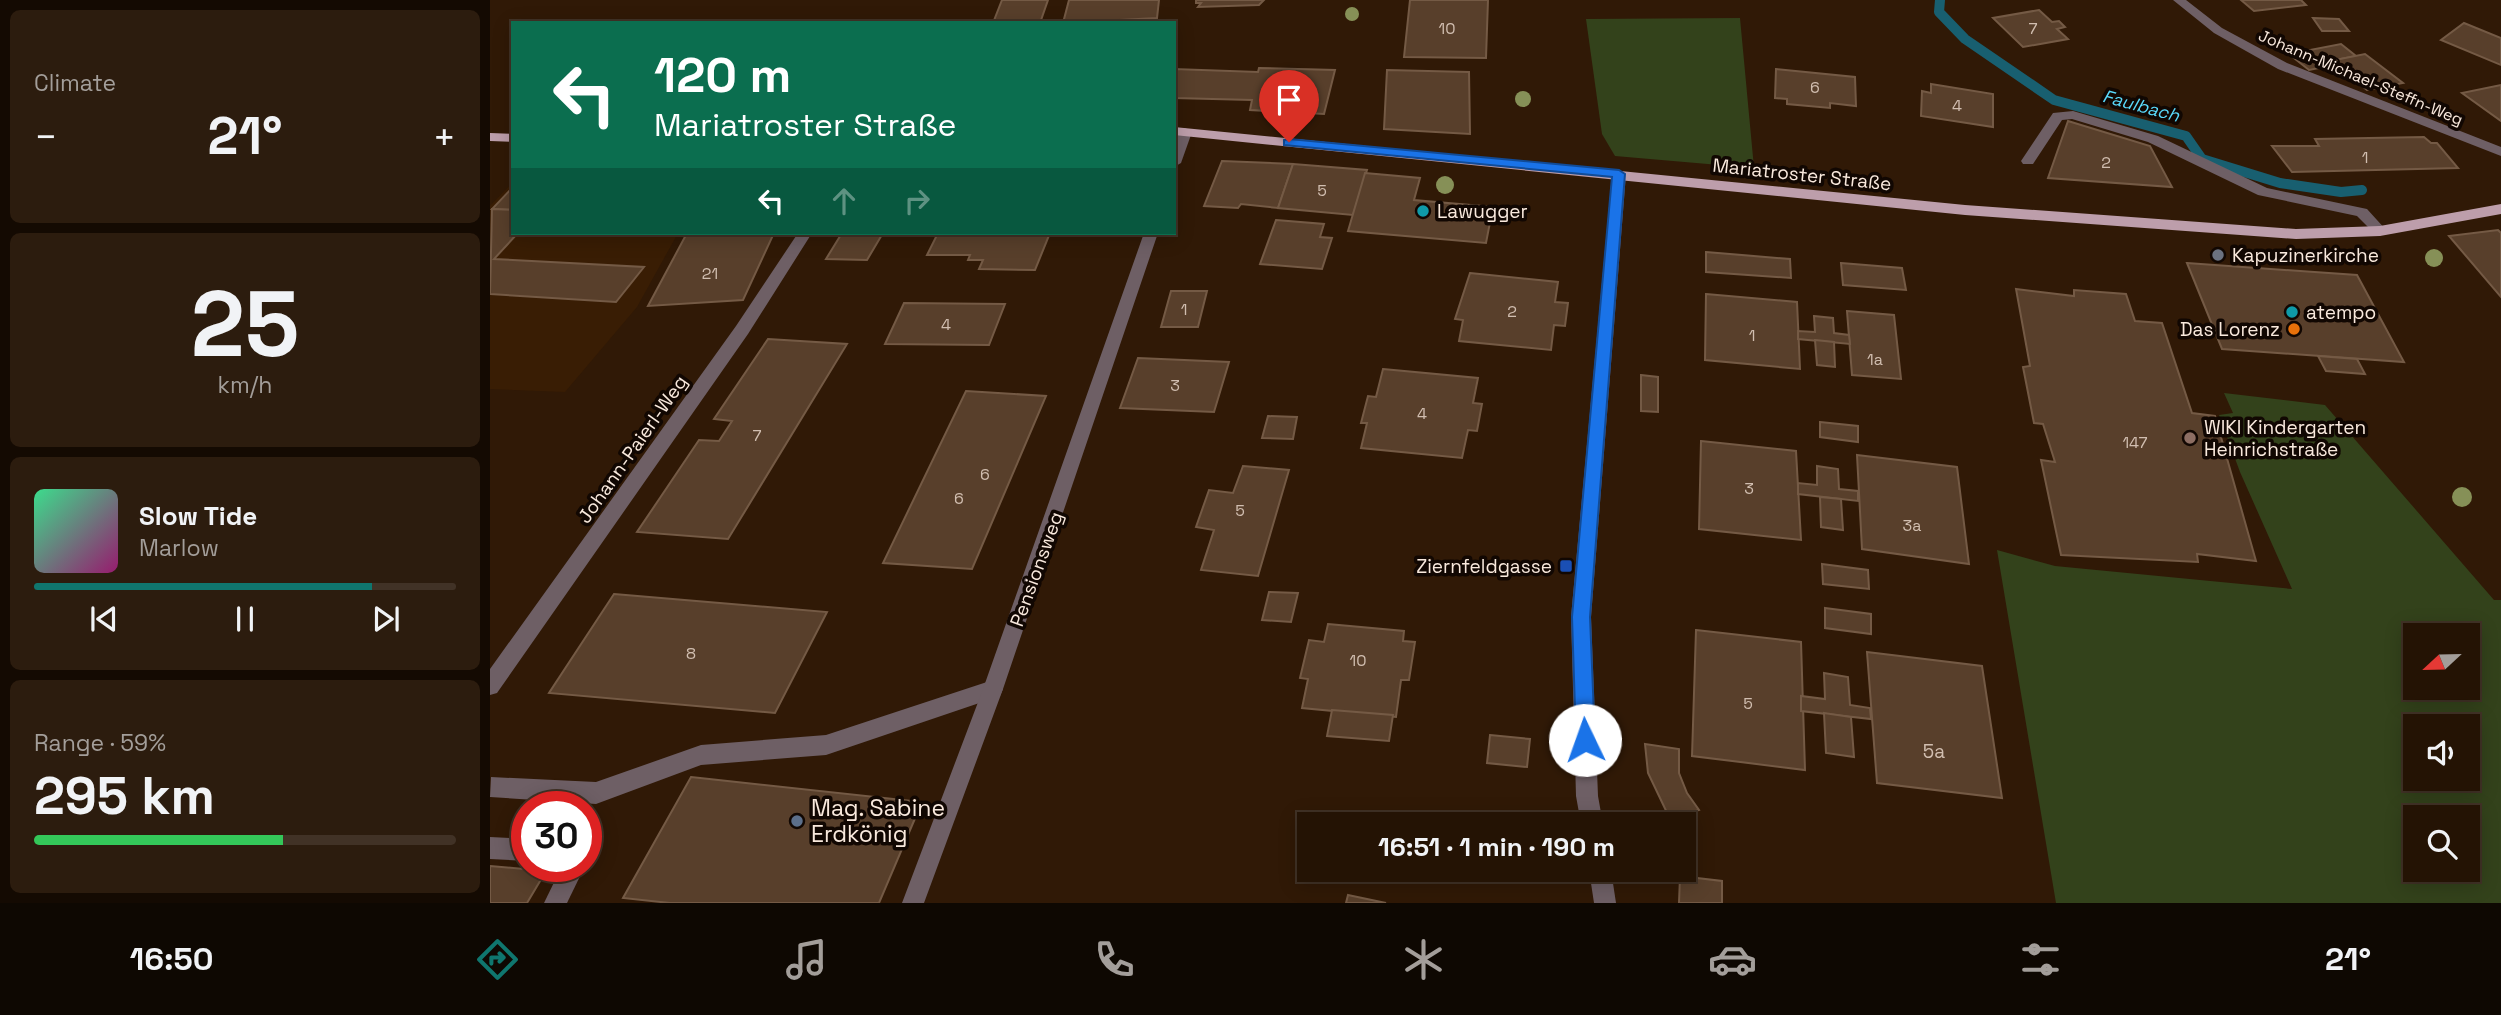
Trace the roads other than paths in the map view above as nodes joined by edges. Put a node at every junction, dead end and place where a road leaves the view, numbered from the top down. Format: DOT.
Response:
graph roads {
  1 [pos="2179,0"];
  2 [pos="1179,131"];
  3 [pos="490,137"];
  4 [pos="511,138"];
  5 [pos="1176,150"];
  6 [pos="2501,152"];
  7 [pos="2028,161"];
  8 [pos="1619,174"];
  9 [pos="2501,209"];
  10 [pos="2380,231"];
  11 [pos="803,235"];
  12 [pos="1150,235"];
  13 [pos="490,686"];
  14 [pos="993,689"];
  15 [pos="491,787"];
  16 [pos="1590,812"];
  17 [pos="490,848"];
  18 [pos="511,849"];
  19 [pos="566,882"];
  20 [pos="1602,882"];
  21 [pos="555,903"];
  22 [pos="913,903"];
  23 [pos="1605,903"];
  1 -- 6 [label="street, Johann-Michael-Steffn-Weg"];
  2 -- 5 [label="street"];
  2 -- 8 [label="main road, Mariatroster Straße"];
  3 -- 4 [label="main road"];
  7 -- 10 [label="street"];
  8 -- 10 [label="main road, Mariatroster Straße"];
  8 -- 16 [label="street"];
  9 -- 10 [label="main road, Mariatroster Straße"];
  11 -- 13 [label="street, Johann-Paierl-Weg"];
  12 -- 14 [label="street, Pensionsweg"];
  14 -- 15 [label="street"];
  14 -- 22 [label="street, Pensionsweg"];
  17 -- 18 [label="street"];
  19 -- 21 [label="street"];
  20 -- 23 [label="street"];
}
